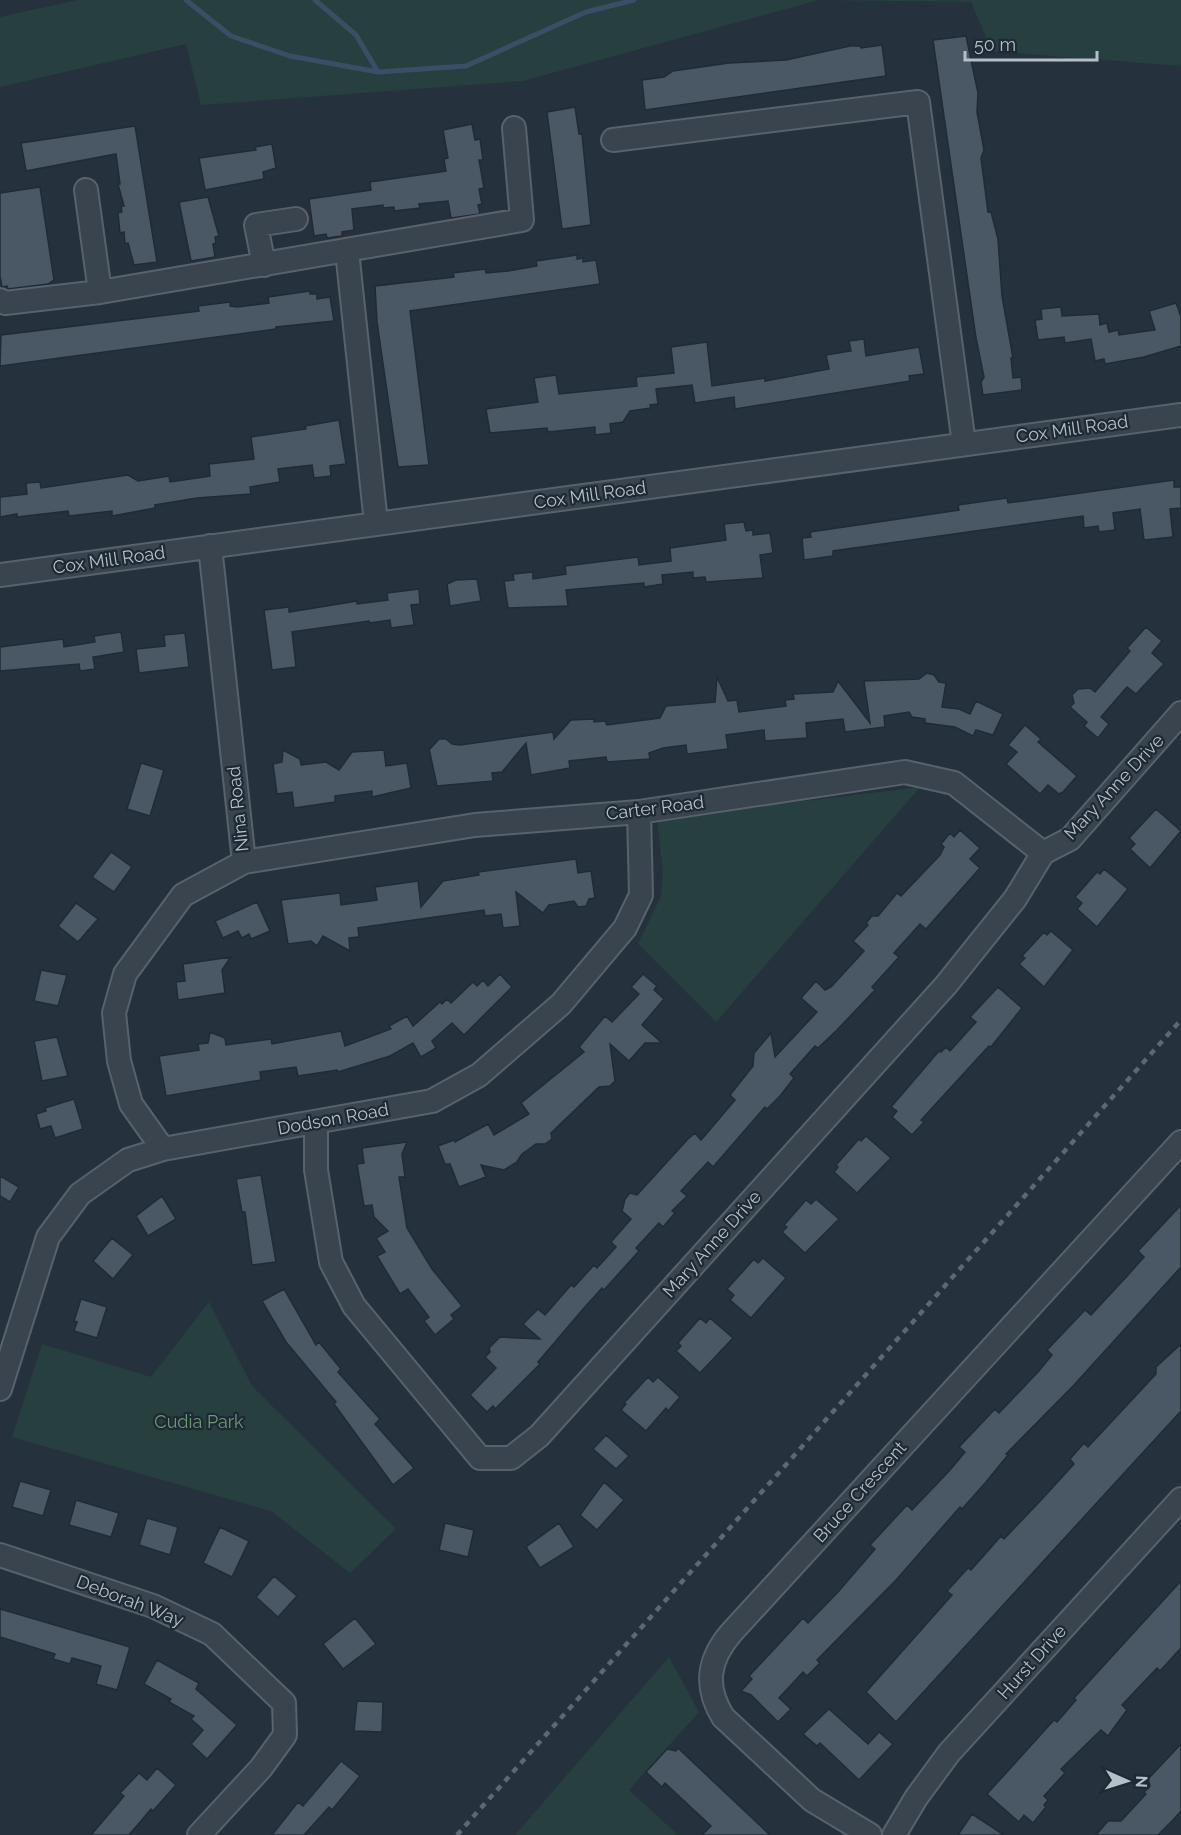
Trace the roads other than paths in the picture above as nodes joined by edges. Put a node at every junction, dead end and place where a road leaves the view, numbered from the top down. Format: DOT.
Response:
graph roads {
  1 [pos="514,128"];
  2 [pos="613,140"];
  3 [pos="86,190"];
  4 [pos="296,219"];
  5 [pos="347,251"];
  6 [pos="264,265"];
  7 [pos="100,292"];
  8 [pos="0,300"];
  9 [pos="1181,415"];
  10 [pos="964,444"];
  11 [pos="376,524"];
  12 [pos="210,546"];
  13 [pos="0,576"];
  14 [pos="1181,713"];
  15 [pos="639,812"];
  16 [pos="1042,853"];
  17 [pos="244,862"];
  18 [pos="316,1122"];
  19 [pos="1181,1142"];
  20 [pos="163,1149"];
  21 [pos="0,1389"];
  22 [pos="1181,1499"];
  23 [pos="0,1555"];
  24 [pos="199,1835"];
  25 [pos="870,1835"];
  26 [pos="894,1835"];
  1 -- 5 [label="street"];
  2 -- 10 [label="street"];
  3 -- 7 [label="street"];
  4 -- 6 [label="street"];
  5 -- 6 [label="street"];
  5 -- 11 [label="street"];
  6 -- 7 [label="street"];
  7 -- 8 [label="street"];
  9 -- 10 [label="street, Cox Mill Road"];
  10 -- 11 [label="street, Cox Mill Road"];
  11 -- 12 [label="street, Cox Mill Road"];
  12 -- 13 [label="street, Cox Mill Road"];
  12 -- 17 [label="street, Nina Road"];
  14 -- 16 [label="street, Mary Anne Drive"];
  15 -- 16 [label="street, Carter Road"];
  15 -- 17 [label="street, Carter Road"];
  15 -- 18 [label="street, Dodson Road"];
  16 -- 18 [label="street, Mary Anne Drive"];
  17 -- 20 [label="street, Nina Road"];
  18 -- 20 [label="street, Dodson Road"];
  19 -- 25 [label="street, Bruce Crescent"];
  20 -- 21 [label="street, Dodson Road"];
  22 -- 26 [label="street, Hurst Drive"];
  23 -- 24 [label="street, Deborah Way"];
}
